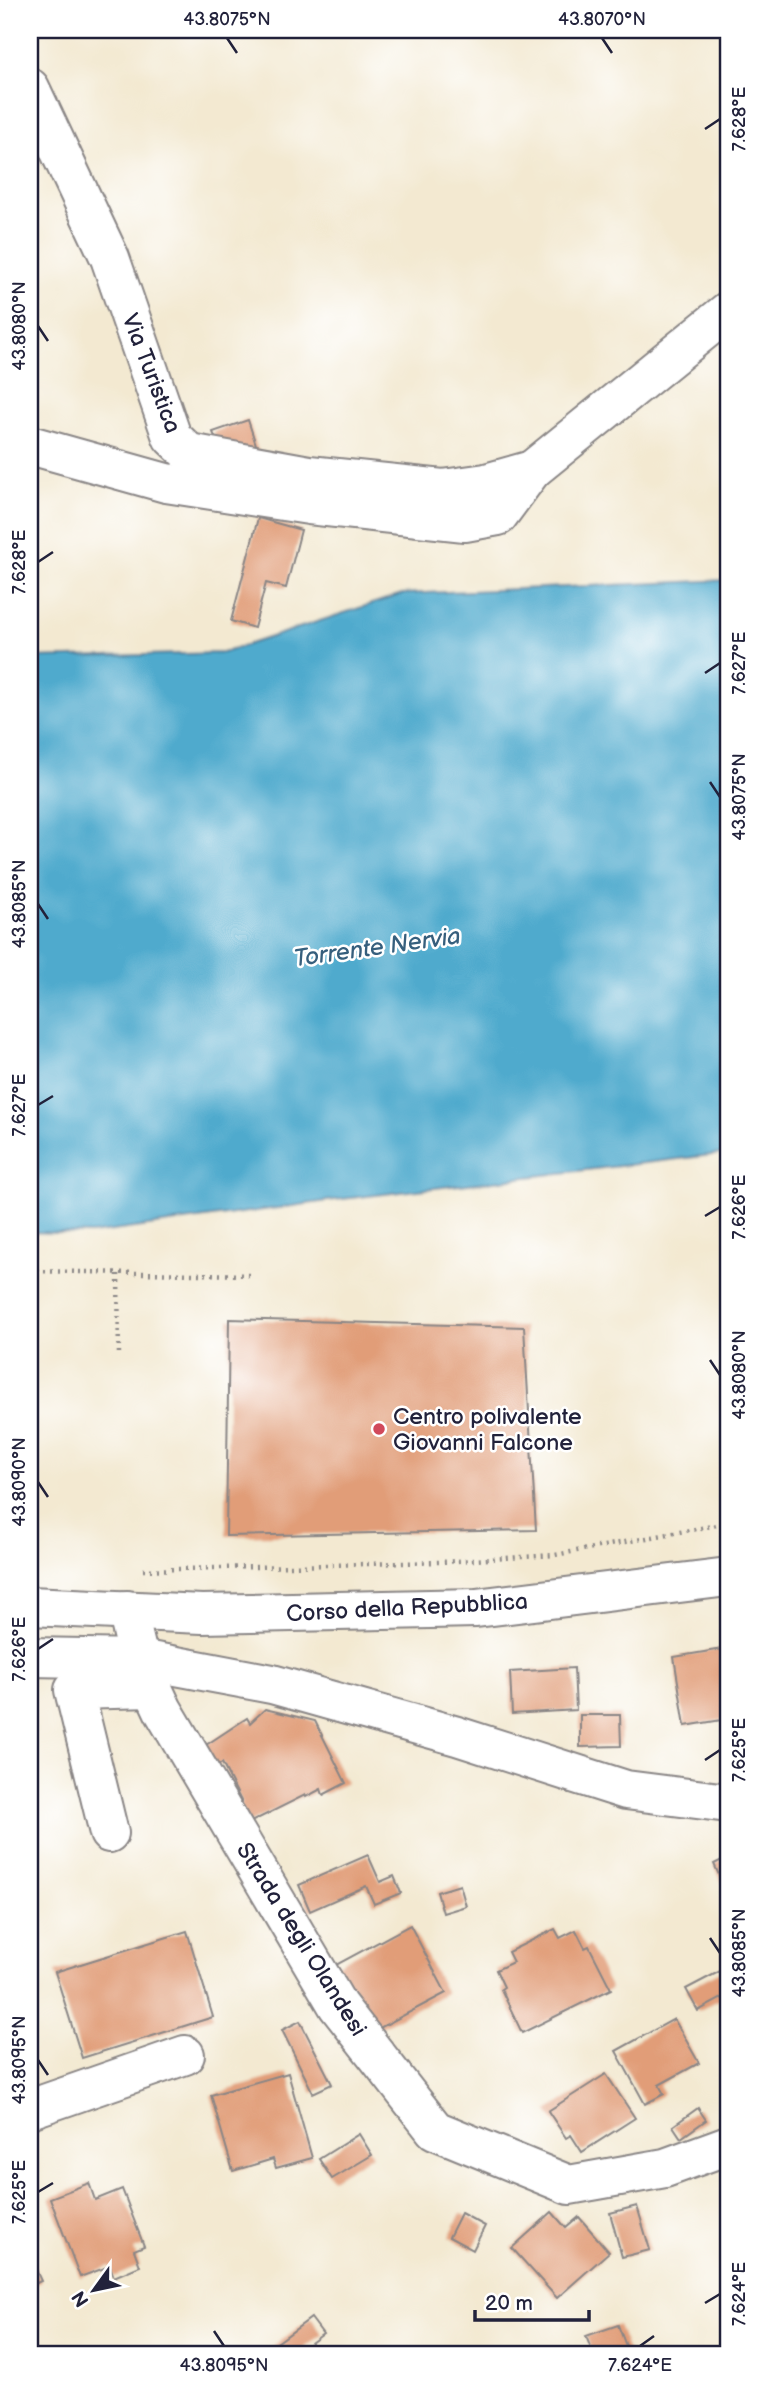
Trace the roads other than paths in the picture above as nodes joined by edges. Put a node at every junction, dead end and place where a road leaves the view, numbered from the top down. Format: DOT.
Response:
graph roads {
  1 [pos="30,88"];
  2 [pos="728,311"];
  3 [pos="30,445"];
  4 [pos="532,470"];
  5 [pos="728,1577"];
  6 [pos="30,1606"];
  7 [pos="127,1610"];
  8 [pos="30,1657"];
  9 [pos="146,1674"];
  10 [pos="728,1804"];
  11 [pos="109,1833"];
  12 [pos="185,2055"];
  13 [pos="30,2109"];
  14 [pos="728,2145"];
  1 -- 4 [label="street, Via Turistica"];
  2 -- 4 [label="street, Via Turistica"];
  3 -- 4 [label="street, Via Turistica"];
  5 -- 7 [label="street, Corso della Repubblica"];
  6 -- 7 [label="street, Corso della Repubblica"];
  7 -- 9 [label="street, Strada degli Olandesi"];
  8 -- 9 [label="street"];
  9 -- 10 [label="street"];
  9 -- 11 [label="street"];
  9 -- 14 [label="street, Strada degli Olandesi"];
  12 -- 13 [label="street"];
}
